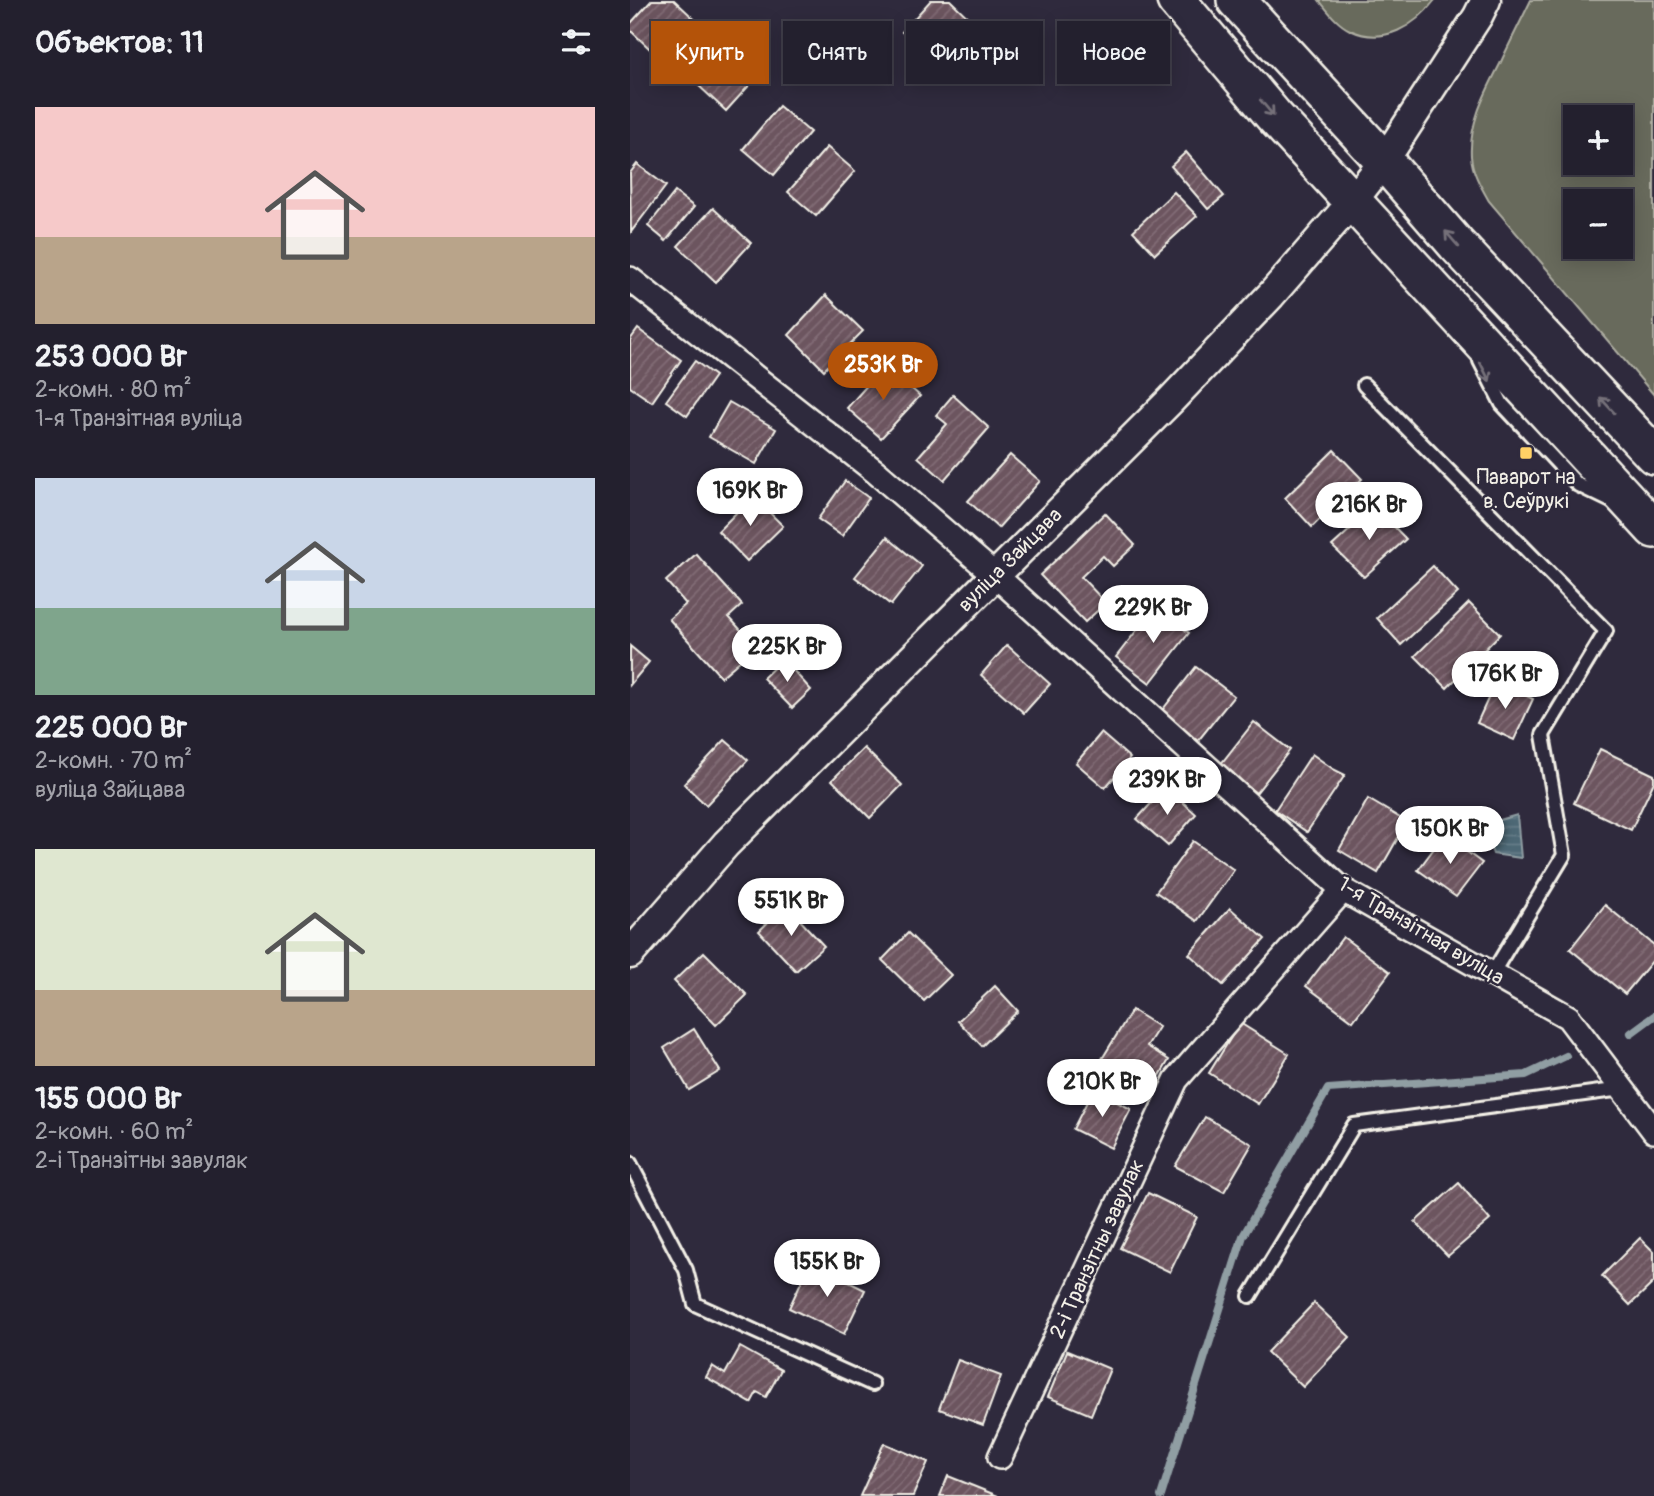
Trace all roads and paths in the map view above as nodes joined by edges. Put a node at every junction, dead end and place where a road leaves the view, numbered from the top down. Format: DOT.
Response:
graph roads {
  1 [pos="1176,0"];
  2 [pos="1236,0"];
  3 [pos="1486,0"];
  4 [pos="1384,161"];
  5 [pos="1352,202"];
  6 [pos="630,279"];
  7 [pos="1364,385"];
  8 [pos="1654,455"];
  9 [pos="1648,522"];
  10 [pos="995,575"];
  11 [pos="1343,890"];
  12 [pos="630,954"];
  13 [pos="1492,974"];
  14 [pos="1622,1089"];
  15 [pos="1654,1131"];
  16 [pos="630,1163"];
  17 [pos="1250,1296"];
  18 [pos="872,1384"];
  19 [pos="999,1457"];
  1 -- 5 [label="main road, one-way"];
  2 -- 4 [label="main road"];
  3 -- 4 [label="street, вуліца Зайцава"];
  4 -- 5 [label="street, вуліца Зайцава"];
  8 -- 4 [label="main road, one-way"];
  5 -- 9 [label="main road, one-way"];
  5 -- 10 [label="street, вуліца Зайцава"];
  6 -- 10 [label="street, 1-я Транзітная вуліца"];
  7 -- 13 [label="lane"];
  10 -- 11 [label="street, 1-я Транзітная вуліца"];
  10 -- 12 [label="street, вуліца Зайцава"];
  11 -- 13 [label="street, 1-я Транзітная вуліца"];
  11 -- 19 [label="street, 2-і Транзітны завулак"];
  13 -- 14 [label="street, 1-я Транзітная вуліца"];
  14 -- 15 [label="street, 1-я Транзітная вуліца"];
  14 -- 17 [label="lane"];
  16 -- 18 [label="lane"];
}
